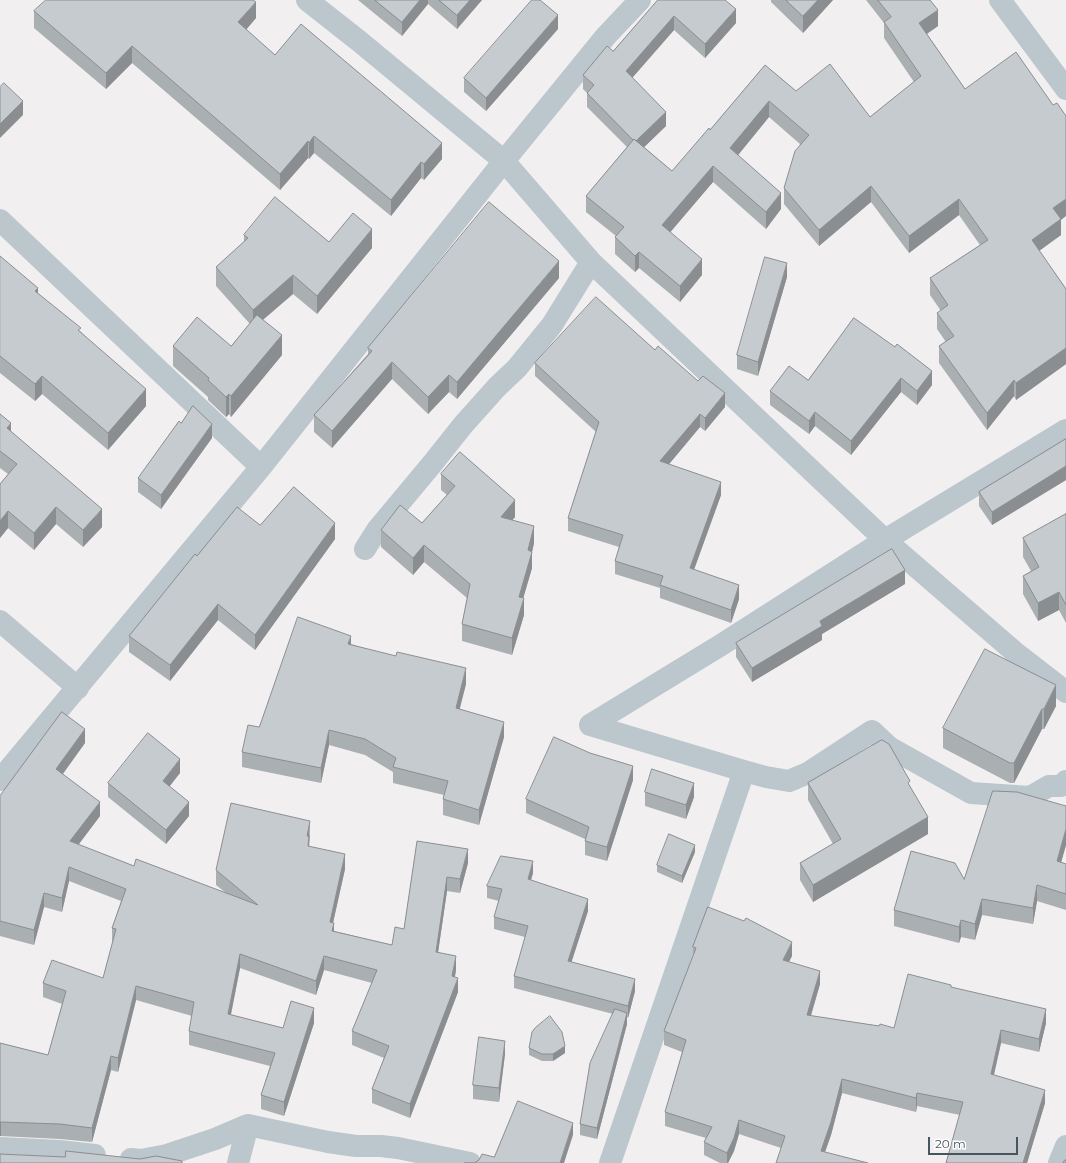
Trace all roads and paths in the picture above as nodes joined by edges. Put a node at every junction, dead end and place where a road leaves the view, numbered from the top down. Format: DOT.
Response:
graph roads {
  1 [pos="307,0"];
  2 [pos="640,0"];
  3 [pos="1000,0"];
  4 [pos="1066,89"];
  5 [pos="504,161"];
  6 [pos="0,220"];
  7 [pos="591,262"];
  8 [pos="1066,430"];
  9 [pos="261,467"];
  10 [pos="885,540"];
  11 [pos="365,549"];
  12 [pos="0,621"];
  13 [pos="78,688"];
  14 [pos="1066,692"];
  15 [pos="744,771"];
  16 [pos="0,780"];
  17 [pos="1066,781"];
  18 [pos="248,1126"];
  19 [pos="1066,1146"];
  20 [pos="0,1148"];
  21 [pos="238,1163"];
  22 [pos="470,1163"];
  23 [pos="610,1163"];
  24 [pos="1059,1163"];
  1 -- 5 [label="street"];
  2 -- 5 [label="street"];
  3 -- 4 [label="street"];
  5 -- 7 [label="street"];
  5 -- 9 [label="street"];
  6 -- 9 [label="street"];
  7 -- 10 [label="street"];
  7 -- 11 [label="street"];
  8 -- 10 [label="street"];
  9 -- 13 [label="street"];
  10 -- 14 [label="street"];
  10 -- 15 [label="street"];
  12 -- 13 [label="street"];
  13 -- 16 [label="street"];
  15 -- 17 [label="street"];
  15 -- 23 [label="street"];
  18 -- 20 [label="street"];
  18 -- 21 [label="street"];
  18 -- 22 [label="street"];
  19 -- 24 [label="street"];
}
